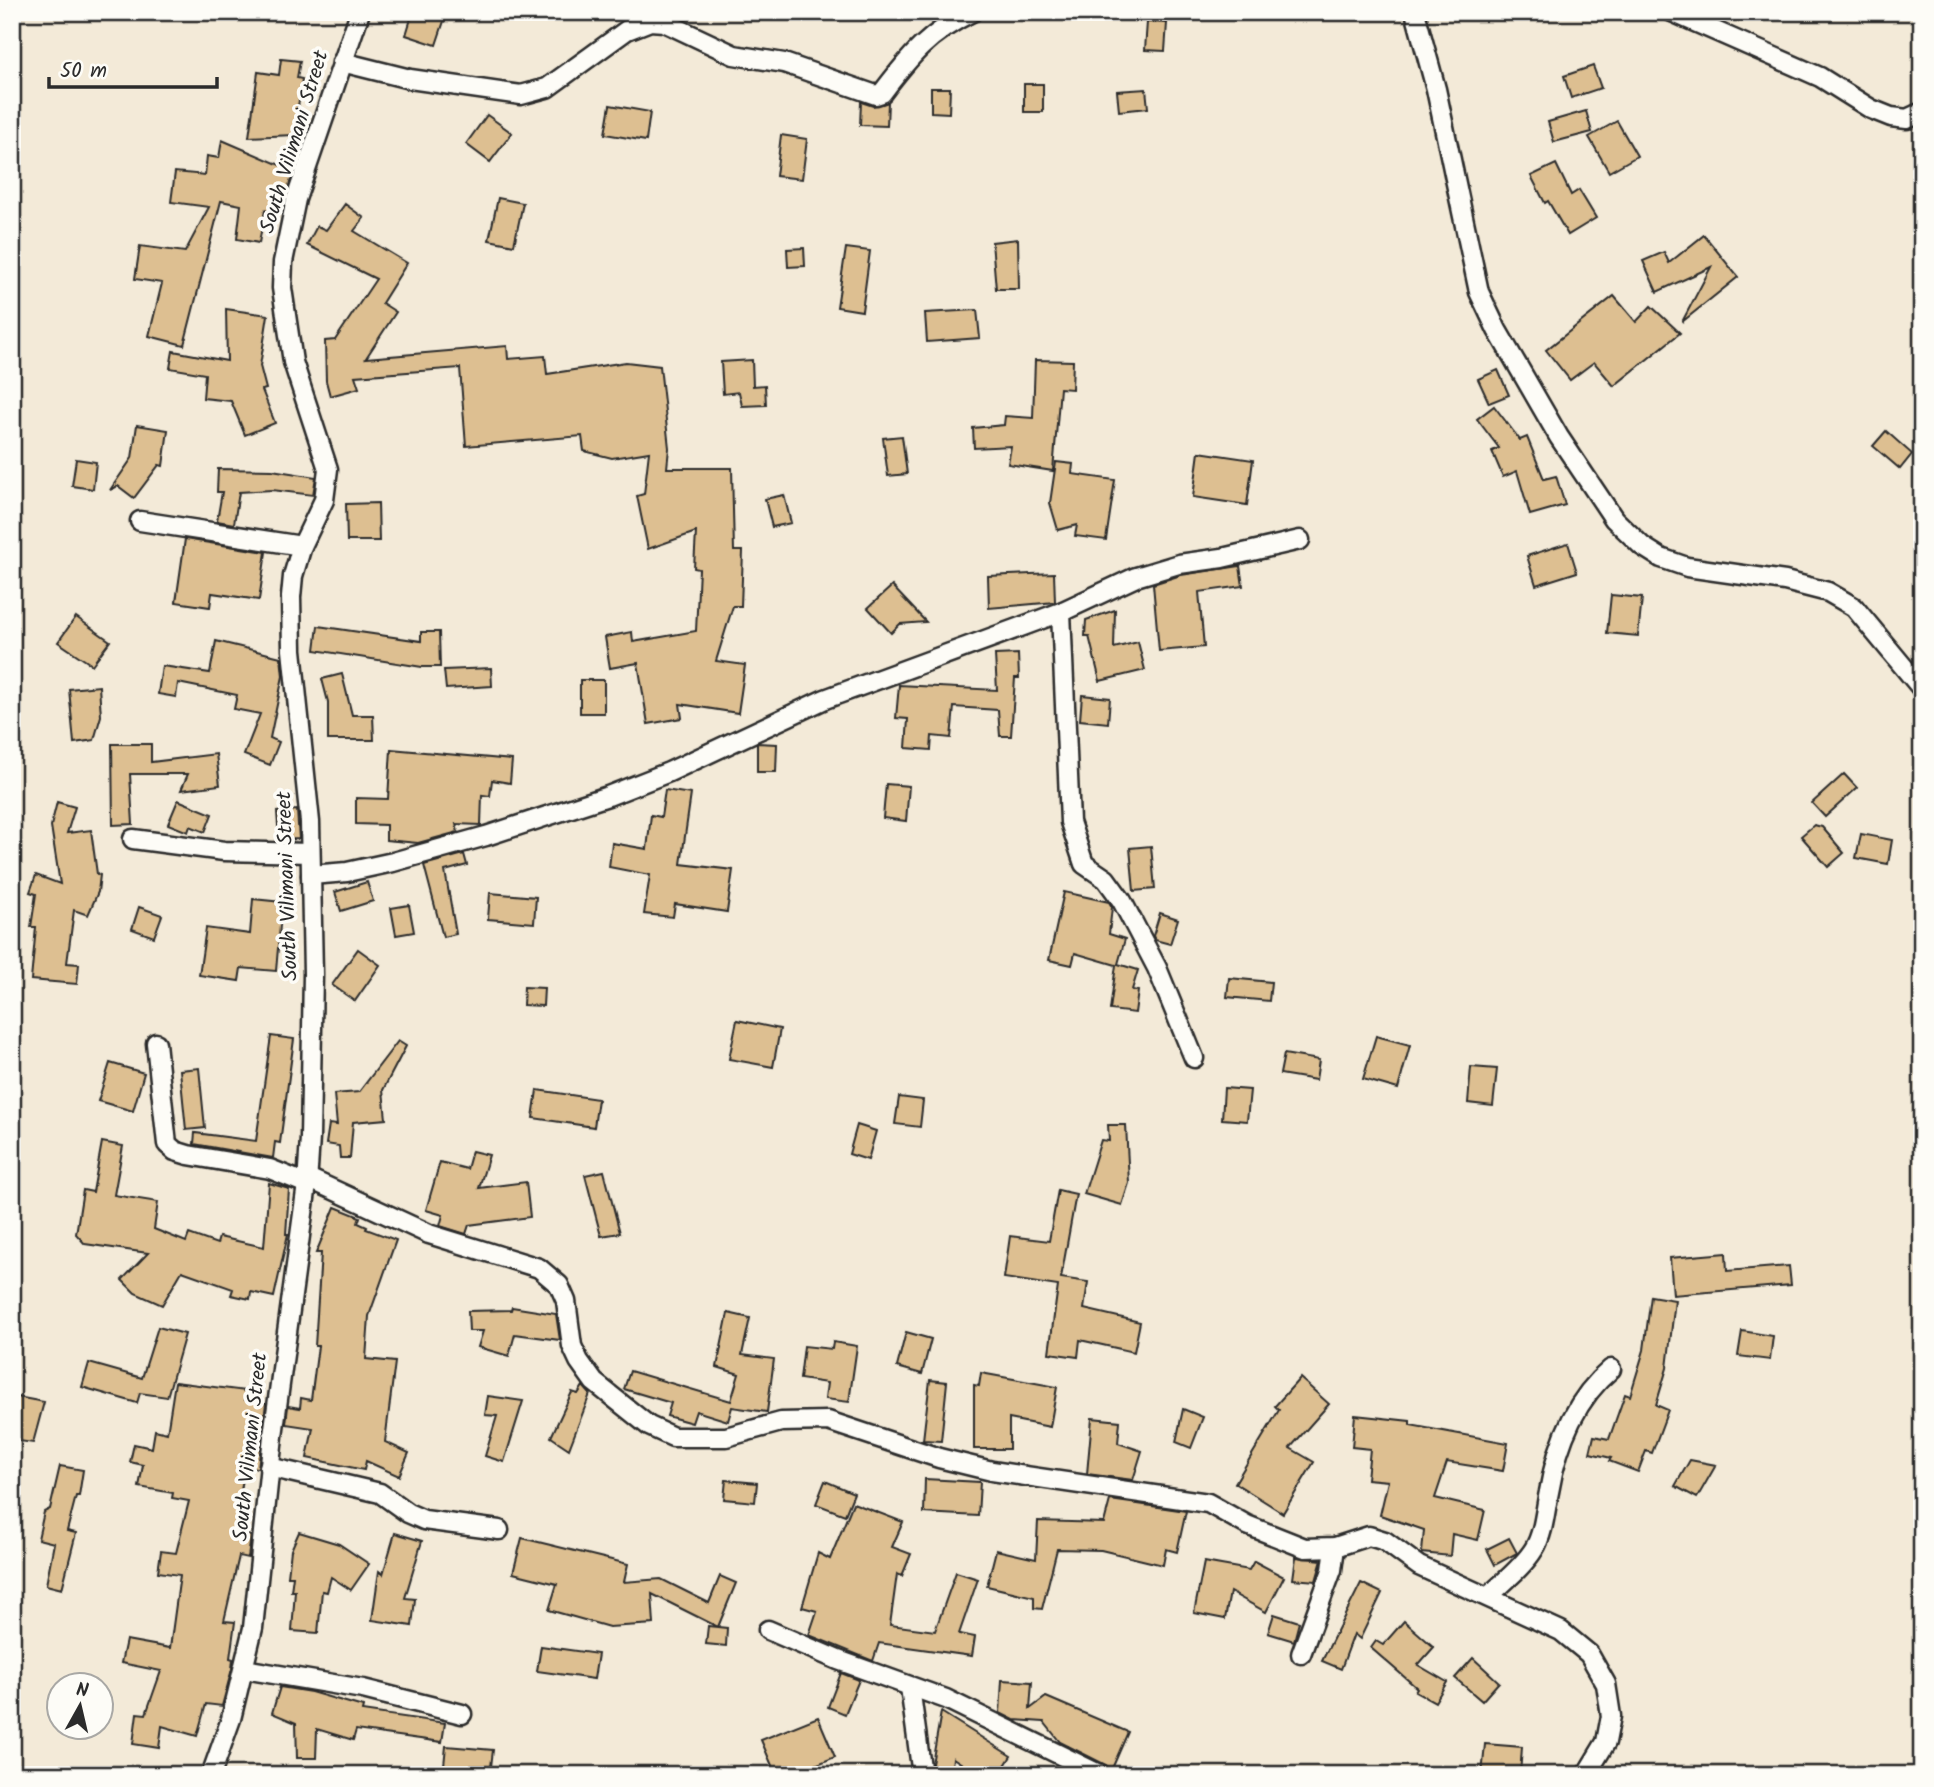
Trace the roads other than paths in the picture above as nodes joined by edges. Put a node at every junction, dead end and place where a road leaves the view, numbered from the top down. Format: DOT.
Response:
graph roads {
  1 [pos="360,12"];
  2 [pos="972,12"];
  3 [pos="1415,12"];
  4 [pos="1672,12"];
  5 [pos="342,62"];
  6 [pos="1922,112"];
  7 [pos="140,521"];
  8 [pos="1300,540"];
  9 [pos="302,546"];
  10 [pos="1061,612"];
  11 [pos="1922,689"];
  12 [pos="133,839"];
  13 [pos="310,853"];
  14 [pos="311,876"];
  15 [pos="156,1043"];
  16 [pos="1194,1058"];
  17 [pos="308,1181"];
  18 [pos="1611,1369"];
  19 [pos="270,1467"];
  20 [pos="499,1530"];
  21 [pos="1335,1547"];
  22 [pos="1489,1596"];
  23 [pos="768,1630"];
  24 [pos="1301,1654"];
  25 [pos="244,1669"];
  26 [pos="910,1687"];
  27 [pos="462,1714"];
  28 [pos="211,1775"];
  29 [pos="922,1775"];
  30 [pos="1101,1775"];
  31 [pos="1586,1775"];
  1 -- 5 [label="street, South Vilimani Street"];
  2 -- 5 [label="street"];
  3 -- 11 [label="street"];
  4 -- 6 [label="street"];
  5 -- 9 [label="street, South Vilimani Street"];
  7 -- 9 [label="street"];
  8 -- 10 [label="street"];
  9 -- 13 [label="street, South Vilimani Street"];
  10 -- 14 [label="street"];
  10 -- 16 [label="street"];
  12 -- 13 [label="street"];
  13 -- 14 [label="street, South Vilimani Street"];
  14 -- 17 [label="street, South Vilimani Street"];
  15 -- 17 [label="street"];
  17 -- 19 [label="street, South Vilimani Street"];
  17 -- 21 [label="street"];
  18 -- 22 [label="street"];
  19 -- 20 [label="street"];
  19 -- 25 [label="street, South Vilimani Street"];
  21 -- 22 [label="street"];
  21 -- 24 [label="street"];
  22 -- 31 [label="street"];
  23 -- 26 [label="street"];
  25 -- 27 [label="street"];
  25 -- 28 [label="street, South Vilimani Street"];
  26 -- 29 [label="street"];
  26 -- 30 [label="street"];
}
